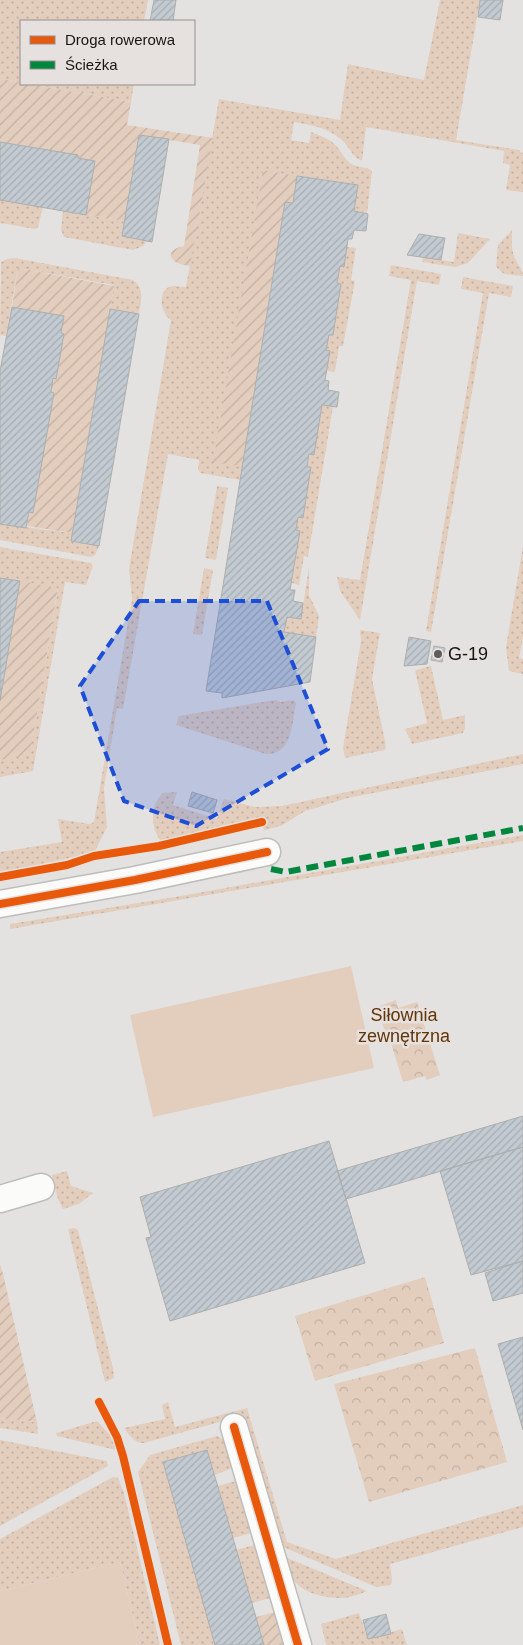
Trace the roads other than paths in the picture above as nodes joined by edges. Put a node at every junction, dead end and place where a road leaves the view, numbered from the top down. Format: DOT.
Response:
graph roads {
  1 [pos="268,852"];
  2 [pos="0,904"];
  3 [pos="41,1186"];
  4 [pos="0,1198"];
  5 [pos="234,1428"];
  6 [pos="298,1645"];
  1 -- 2 [label="street"];
  3 -- 4 [label="street"];
  5 -- 6 [label="street"];
}
